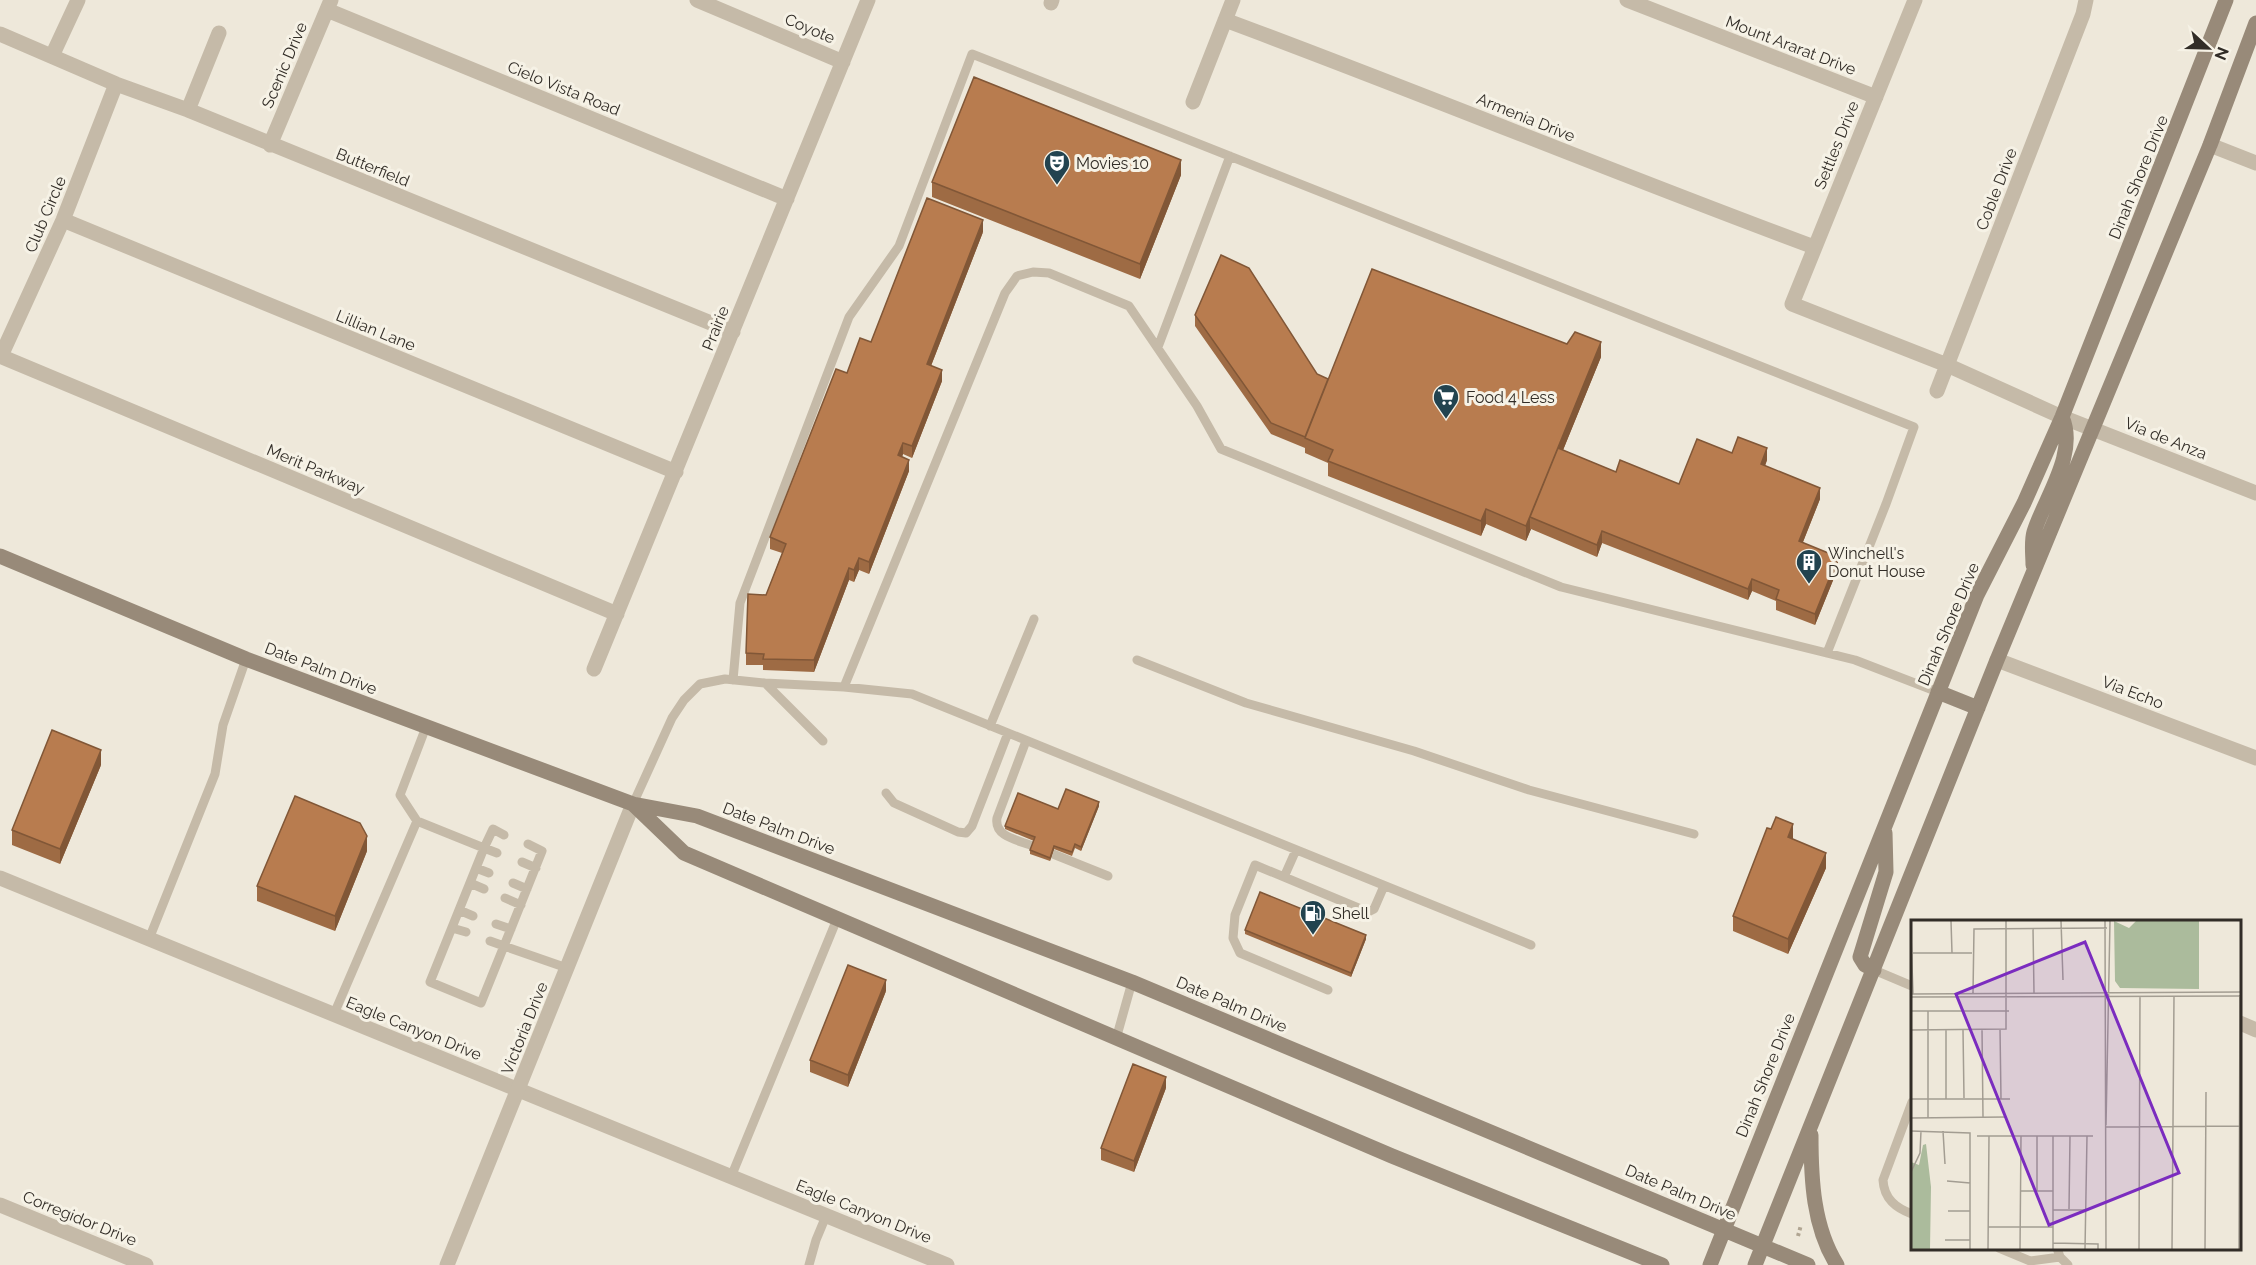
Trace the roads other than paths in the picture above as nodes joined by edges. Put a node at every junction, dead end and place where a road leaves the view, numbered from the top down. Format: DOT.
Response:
graph roads {
  1 [pos="78,0"];
  2 [pos="868,0"];
  3 [pos="1233,0"];
  4 [pos="1627,0"];
  5 [pos="1915,0"];
  6 [pos="2086,0"];
  7 [pos="2226,0"];
  8 [pos="700,1"];
  9 [pos="329,5"];
  10 [pos="1225,20"];
  11 [pos="2256,23"];
  12 [pos="219,33"];
  13 [pos="0,34"];
  14 [pos="52,56"];
  15 [pos="843,62"];
  16 [pos="116,84"];
  17 [pos="1876,97"];
  18 [pos="1193,102"];
  19 [pos="188,110"];
  20 [pos="270,145"];
  21 [pos="2210,145"];
  22 [pos="1230,156"];
  23 [pos="2256,163"];
  24 [pos="787,199"];
  25 [pos="63,220"];
  26 [pos="1814,247"];
  27 [pos="1792,304"];
  28 [pos="733,332"];
  29 [pos="1158,347"];
  30 [pos="1,356"];
  31 [pos="1947,364"];
  32 [pos="1937,391"];
  33 [pos="2062,417"];
  34 [pos="2092,429"];
  35 [pos="676,472"];
  36 [pos="2256,493"];
  37 [pos="0,556"];
  38 [pos="2033,573"];
  39 [pos="617,614"];
  40 [pos="1034,619"];
  41 [pos="1827,653"];
  42 [pos="246,659"];
  43 [pos="1137,660"];
  44 [pos="1997,660"];
  45 [pos="594,669"];
  46 [pos="733,680"];
  47 [pos="765,684"];
  48 [pos="844,687"];
  49 [pos="1938,692"];
  50 [pos="1978,708"];
  51 [pos="990,726"];
  52 [pos="426,727"];
  53 [pos="1008,733"];
  54 [pos="823,741"];
  55 [pos="1026,741"];
  56 [pos="2256,758"];
  57 [pos="886,793"];
  58 [pos="633,804"];
  59 [pos="417,821"];
  60 [pos="1885,824"];
  61 [pos="1694,834"];
  62 [pos="504,835"];
  63 [pos="528,844"];
  64 [pos="1033,846"];
  65 [pos="484,848"];
  66 [pos="1296,850"];
  67 [pos="497,853"];
  68 [pos="1053,854"];
  69 [pos="522,862"];
  70 [pos="476,868"];
  71 [pos="536,868"];
  72 [pos="489,873"];
  73 [pos="1108,876"];
  74 [pos="1284,877"];
  75 [pos="0,878"];
  76 [pos="470,883"];
  77 [pos="513,883"];
  78 [pos="1384,886"];
  79 [pos="484,889"];
  80 [pos="527,889"];
  81 [pos="505,898"];
  82 [pos="521,904"];
  83 [pos="459,910"];
  84 [pos="473,916"];
  85 [pos="837,919"];
  86 [pos="496,924"];
  87 [pos="452,928"];
  88 [pos="510,929"];
  89 [pos="466,932"];
  90 [pos="149,939"];
  91 [pos="490,941"];
  92 [pos="1531,945"];
  93 [pos="504,946"];
  94 [pos="567,968"];
  95 [pos="1874,970"];
  96 [pos="1132,982"];
  97 [pos="1911,986"];
  98 [pos="1328,990"];
  99 [pos="334,1014"];
  100 [pos="2241,1023"];
  101 [pos="2256,1030"];
  102 [pos="1116,1039"];
  103 [pos="518,1090"];
  104 [pos="1911,1105"];
  105 [pos="1811,1126"];
  106 [pos="731,1177"];
  107 [pos="0,1205"];
  108 [pos="1911,1214"];
  109 [pos="826,1216"];
  110 [pos="1723,1229"];
  111 [pos="1763,1244"];
  112 [pos="2004,1250"];
  113 [pos="2058,1253"];
  114 [pos="146,1265"];
  115 [pos="447,1265"];
  116 [pos="809,1265"];
  117 [pos="947,1265"];
  118 [pos="1662,1265"];
  119 [pos="1710,1265"];
  120 [pos="1755,1265"];
  121 [pos="1808,1265"];
  122 [pos="1837,1265"];
  123 [pos="2068,1265"];
  1 -- 14 [label="street"];
  2 -- 15 [label="street, Prairie"];
  3 -- 10 [label="street"];
  4 -- 17 [label="street, Mount Ararat Drive"];
  5 -- 17 [label="street, Settles Drive"];
  6 -- 31 [label="street, Coble Drive"];
  7 -- 33 [label="main road, Dinah Shore Drive"];
  8 -- 15 [label="street, Coyote"];
  9 -- 20 [label="street, Scenic Drive"];
  9 -- 24 [label="street, Cielo Vista Road"];
  10 -- 18 [label="street"];
  10 -- 26 [label="street, Armenia Drive"];
  11 -- 21 [label="main road"];
  12 -- 19 [label="street"];
  13 -- 14 [label="street, Butterfield"];
  14 -- 16 [label="street, Butterfield"];
  15 -- 24 [label="street, Prairie"];
  16 -- 19 [label="street, Butterfield"];
  16 -- 25 [label="street, Club Circle"];
  17 -- 26 [label="street, Settles Drive"];
  19 -- 20 [label="street, Butterfield"];
  20 -- 28 [label="street, Butterfield"];
  21 -- 23 [label="street"];
  21 -- 34 [label="main road"];
  22 -- 29 [label="lane"];
  22 -- 41 [label="lane"];
  22 -- 46 [label="lane"];
  24 -- 28 [label="street, Prairie"];
  25 -- 30 [label="street, Club Circle"];
  25 -- 35 [label="street, Lillian Lane"];
  26 -- 27 [label="street, Settles Drive"];
  27 -- 31 [label="street, Via de Anza"];
  28 -- 35 [label="street, Prairie"];
  29 -- 41 [label="lane"];
  29 -- 48 [label="lane"];
  30 -- 39 [label="street, Merit Parkway"];
  31 -- 32 [label="street, Coble Drive"];
  31 -- 33 [label="street, Via de Anza"];
  33 -- 34 [label="street, Via de Anza"];
  33 -- 38 [label="main road"];
  33 -- 49 [label="main road, Dinah Shore Drive"];
  34 -- 36 [label="street, Via de Anza"];
  34 -- 38 [label="main road"];
  35 -- 39 [label="street, Prairie"];
  37 -- 42 [label="main road, Date Palm Drive"];
  38 -- 44 [label="main road"];
  39 -- 45 [label="street, Prairie"];
  40 -- 51 [label="lane"];
  41 -- 49 [label="lane"];
  42 -- 52 [label="main road, Date Palm Drive"];
  42 -- 90 [label="lane"];
  43 -- 61 [label="lane"];
  44 -- 50 [label="main road"];
  44 -- 56 [label="street, Via Echo"];
  46 -- 47 [label="lane"];
  46 -- 58 [label="lane"];
  47 -- 48 [label="lane"];
  47 -- 54 [label="lane"];
  48 -- 51 [label="lane"];
  49 -- 50 [label="main road"];
  49 -- 60 [label="main road, Dinah Shore Drive"];
  50 -- 95 [label="main road"];
  51 -- 53 [label="lane"];
  52 -- 58 [label="main road, Date Palm Drive"];
  52 -- 59 [label="lane"];
  53 -- 55 [label="lane"];
  53 -- 57 [label="lane"];
  55 -- 64 [label="lane"];
  55 -- 66 [label="lane"];
  58 -- 85 [label="main road, Date Palm Drive"];
  58 -- 94 [label="street, Victoria Drive"];
  58 -- 96 [label="main road, Date Palm Drive"];
  59 -- 65 [label="lane"];
  59 -- 99 [label="lane"];
  60 -- 95 [label="main road"];
  60 -- 110 [label="main road, Dinah Shore Drive"];
  62 -- 65 [label="lane"];
  63 -- 71 [label="lane"];
  65 -- 67 [label="lane"];
  65 -- 70 [label="lane"];
  66 -- 74 [label="lane"];
  66 -- 78 [label="lane"];
  68 -- 73 [label="lane"];
  69 -- 71 [label="lane"];
  70 -- 72 [label="lane"];
  70 -- 76 [label="lane"];
  71 -- 80 [label="lane"];
  74 -- 78 [label="lane"];
  74 -- 98 [label="lane"];
  75 -- 90 [label="street, Eagle Canyon Drive"];
  76 -- 79 [label="lane"];
  76 -- 83 [label="lane"];
  77 -- 80 [label="lane"];
  78 -- 92 [label="lane"];
  80 -- 82 [label="lane"];
  81 -- 82 [label="lane"];
  82 -- 88 [label="lane"];
  83 -- 84 [label="lane"];
  83 -- 87 [label="lane"];
  85 -- 102 [label="main road, Date Palm Drive"];
  85 -- 106 [label="lane"];
  86 -- 88 [label="lane"];
  87 -- 89 [label="lane"];
  87 -- 93 [label="lane"];
  88 -- 93 [label="lane"];
  90 -- 99 [label="street, Eagle Canyon Drive"];
  91 -- 93 [label="lane"];
  93 -- 94 [label="lane"];
  94 -- 103 [label="street, Victoria Drive"];
  95 -- 97 [label="lane"];
  95 -- 105 [label="main road"];
  96 -- 102 [label="lane"];
  96 -- 110 [label="main road, Date Palm Drive"];
  99 -- 103 [label="street, Eagle Canyon Drive"];
  100 -- 101 [label="street"];
  102 -- 118 [label="main road, Date Palm Drive"];
  103 -- 106 [label="street, Eagle Canyon Drive"];
  103 -- 115 [label="street, Victoria Drive"];
  104 -- 108 [label="lane"];
  105 -- 111 [label="main road"];
  105 -- 122 [label="main road"];
  106 -- 109 [label="street, Eagle Canyon Drive"];
  107 -- 114 [label="street, Corregidor Drive"];
  109 -- 116 [label="lane"];
  109 -- 117 [label="street, Eagle Canyon Drive"];
  110 -- 111 [label="main road, Date Palm Drive"];
  110 -- 119 [label="main road, Dinah Shore Drive"];
  111 -- 120 [label="main road"];
  111 -- 121 [label="main road, Date Palm Drive"];
  112 -- 113 [label="lane"];
  113 -- 123 [label="lane"];
}
